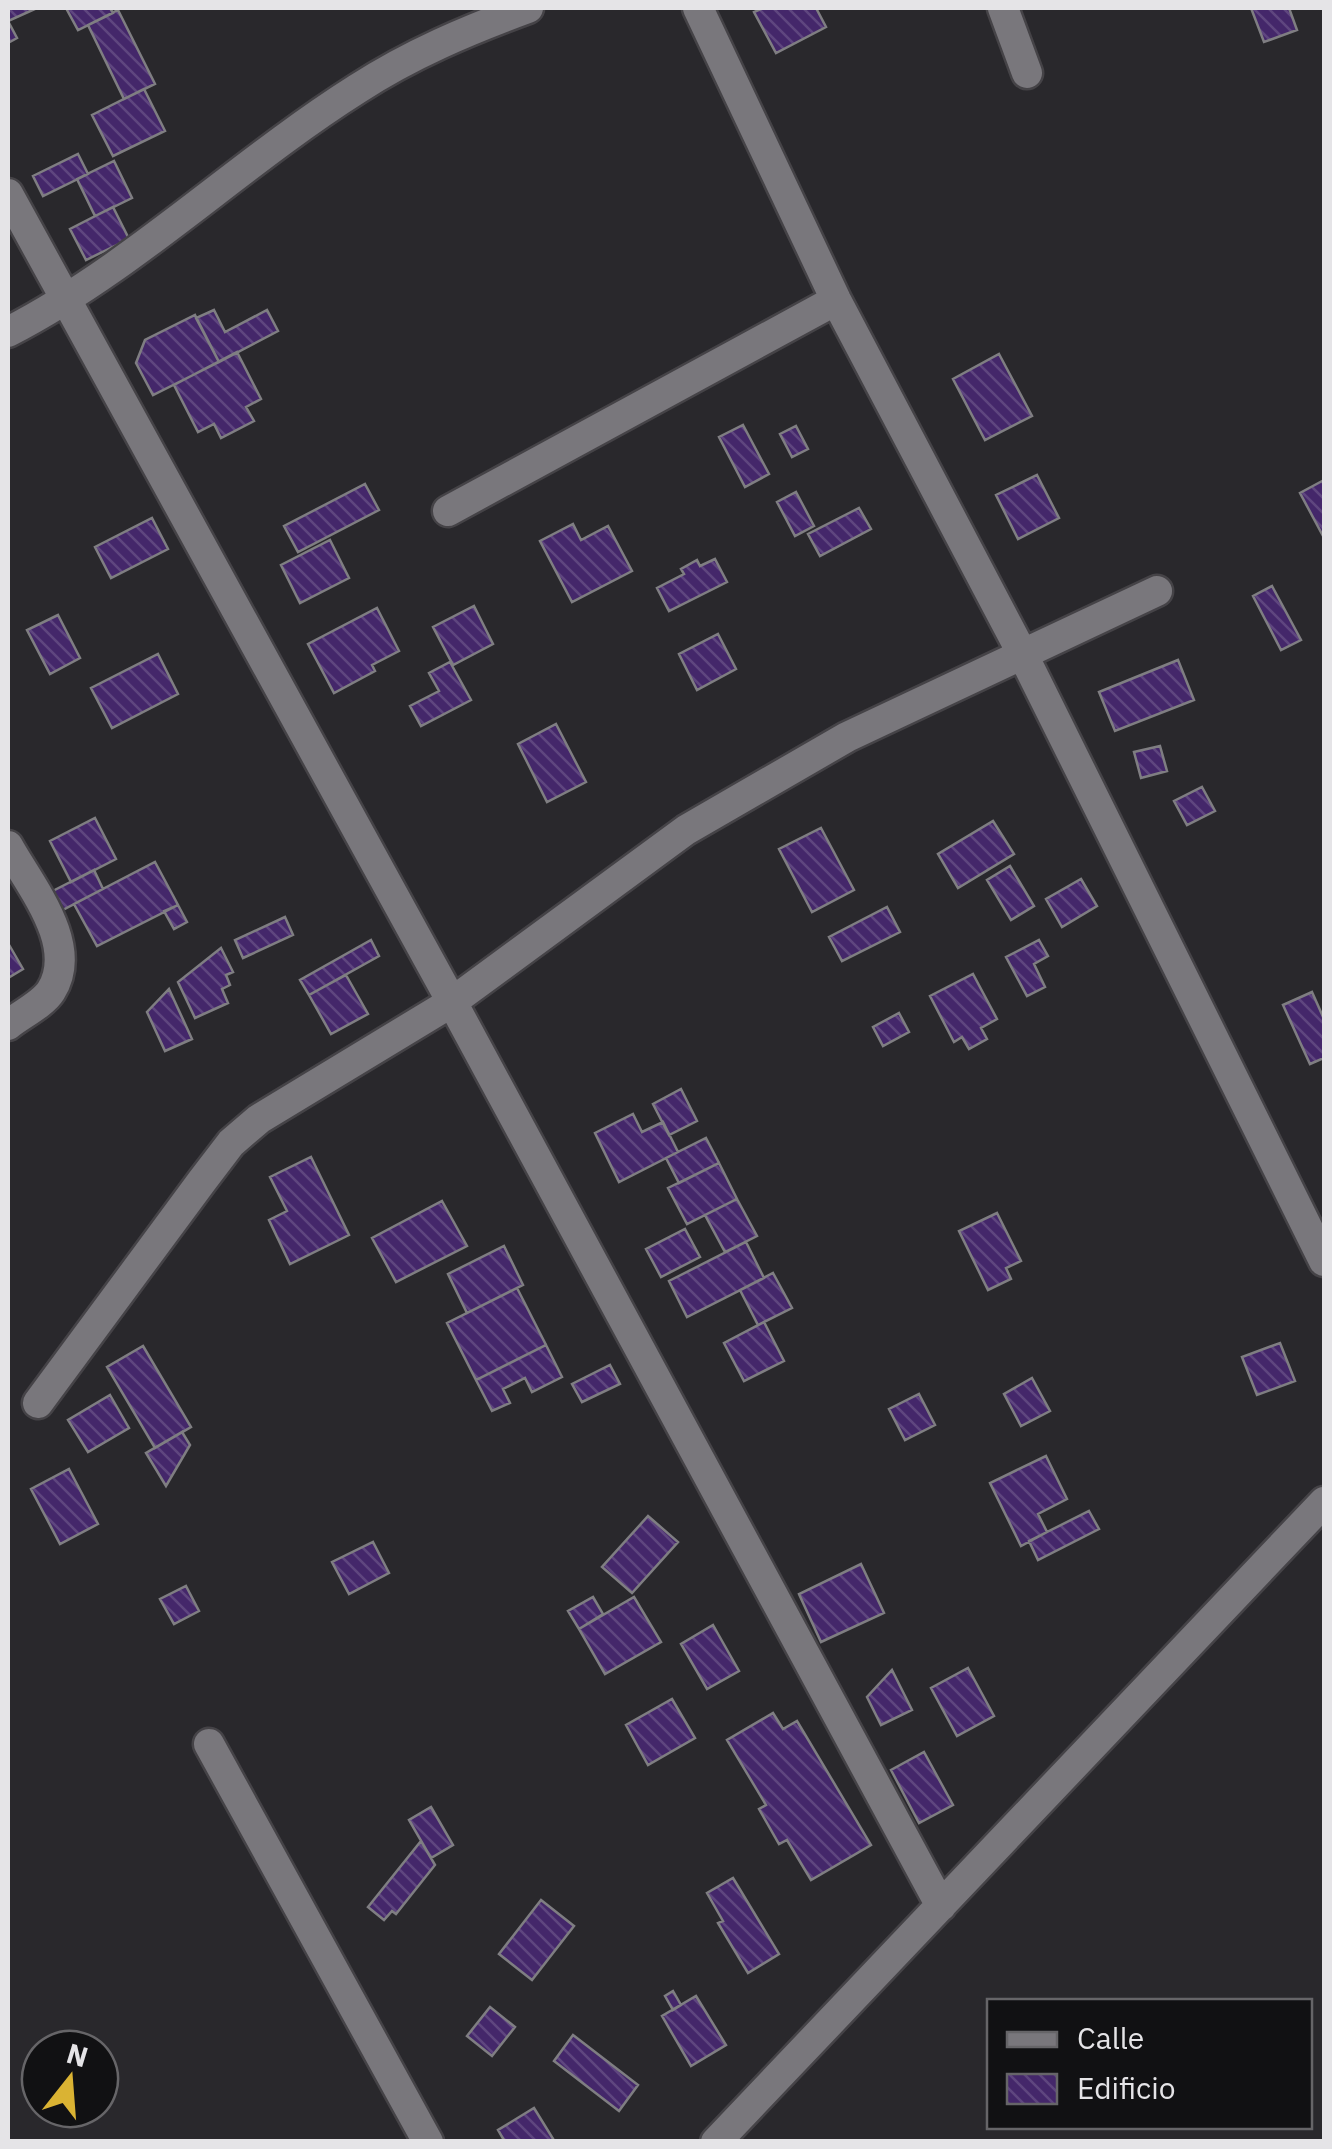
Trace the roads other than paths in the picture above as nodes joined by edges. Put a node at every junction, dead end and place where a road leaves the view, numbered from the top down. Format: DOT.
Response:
graph roads {
  1 [pos="528,8"];
  2 [pos="698,8"];
  3 [pos="1003,8"];
  4 [pos="1027,73"];
  5 [pos="8,194"];
  6 [pos="836,300"];
  7 [pos="64,303"];
  8 [pos="8,332"];
  9 [pos="448,511"];
  10 [pos="1157,591"];
  11 [pos="1022,653"];
  12 [pos="8,846"];
  13 [pos="452,1002"];
  14 [pos="8,1025"];
  15 [pos="1324,1261"];
  16 [pos="38,1403"];
  17 [pos="1324,1502"];
  18 [pos="208,1744"];
  19 [pos="941,1906"];
  20 [pos="428,2142"];
  21 [pos="716,2142"];
  1 -- 7 [label="street"];
  2 -- 6 [label="street"];
  3 -- 4 [label="street"];
  5 -- 7 [label="street"];
  6 -- 9 [label="street"];
  6 -- 11 [label="street"];
  7 -- 8 [label="street"];
  7 -- 13 [label="street"];
  10 -- 11 [label="street"];
  11 -- 13 [label="street"];
  11 -- 15 [label="street"];
  12 -- 14 [label="street"];
  13 -- 16 [label="street"];
  13 -- 19 [label="street"];
  17 -- 19 [label="street"];
  18 -- 20 [label="street"];
  19 -- 21 [label="street"];
}
